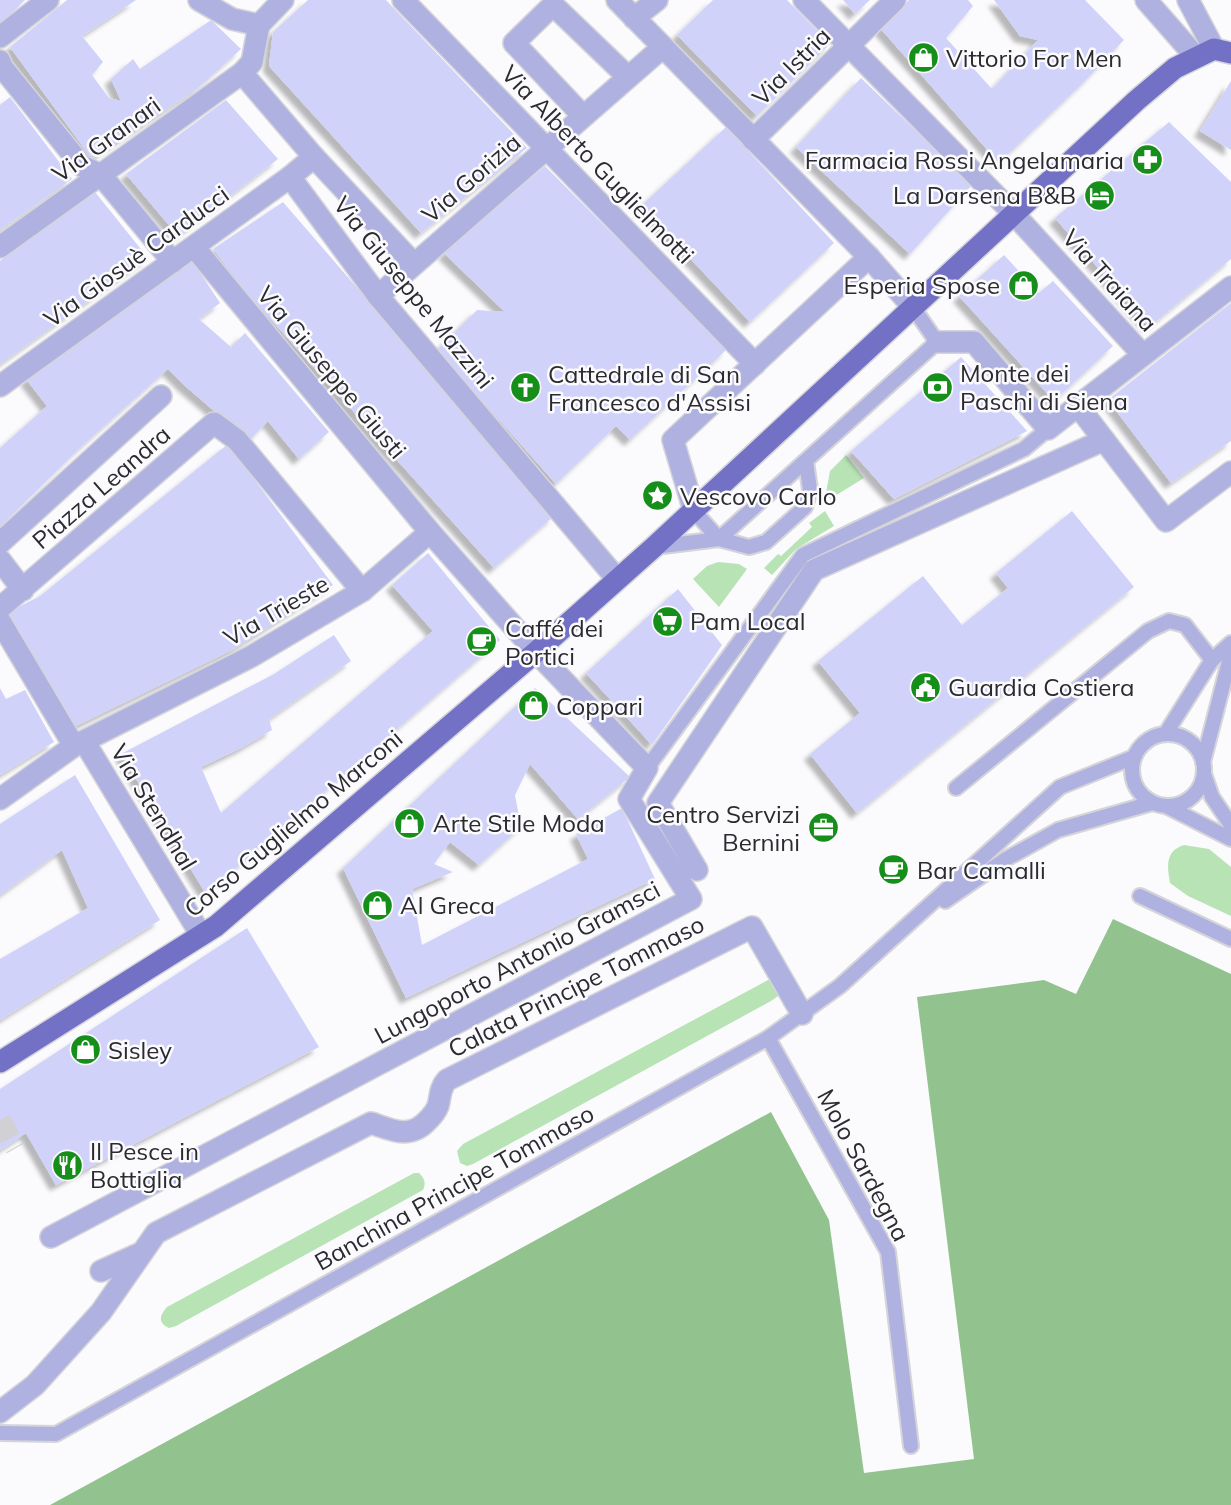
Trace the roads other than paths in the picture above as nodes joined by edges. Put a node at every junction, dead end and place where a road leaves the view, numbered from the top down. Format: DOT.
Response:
graph roads {
  1 [pos="48,0"];
  2 [pos="199,0"];
  3 [pos="284,0"];
  4 [pos="403,0"];
  5 [pos="617,0"];
  6 [pos="657,0"];
  7 [pos="804,0"];
  8 [pos="895,0"];
  9 [pos="1146,0"];
  10 [pos="1191,2"];
  11 [pos="634,18"];
  12 [pos="259,25"];
  13 [pos="0,37"];
  14 [pos="849,46"];
  15 [pos="663,47"];
  16 [pos="1214,53"];
  17 [pos="1,65"];
  18 [pos="242,73"];
  19 [pos="628,77"];
  20 [pos="583,116"];
  21 [pos="753,140"];
  22 [pos="546,148"];
  23 [pos="314,157"];
  24 [pos="101,175"];
  25 [pos="290,177"];
  26 [pos="1014,214"];
  27 [pos="0,247"];
  28 [pos="194,247"];
  29 [pos="869,257"];
  30 [pos="173,262"];
  31 [pos="413,263"];
  32 [pos="1231,286"];
  33 [pos="378,296"];
  34 [pos="912,306"];
  35 [pos="937,342"];
  36 [pos="1143,355"];
  37 [pos="755,364"];
  38 [pos="6,381"];
  39 [pos="161,396"];
  40 [pos="1078,406"];
  41 [pos="1048,429"];
  42 [pos="1104,440"];
  43 [pos="806,461"];
  44 [pos="1231,472"];
  45 [pos="694,511"];
  46 [pos="430,531"];
  47 [pos="719,539"];
  48 [pos="0,543"];
  49 [pos="654,547"];
  50 [pos="0,560"];
  51 [pos="617,579"];
  52 [pos="23,590"];
  53 [pos="362,591"];
  54 [pos="0,608"];
  55 [pos="0,621"];
  56 [pos="1231,643"];
  57 [pos="536,652"];
  58 [pos="1231,654"];
  59 [pos="1212,660"];
  60 [pos="1166,733"];
  61 [pos="79,744"];
  62 [pos="1133,757"];
  63 [pos="647,768"];
  64 [pos="1204,768"];
  65 [pos="956,788"];
  66 [pos="0,799"];
  67 [pos="1152,803"];
  68 [pos="1168,807"];
  69 [pos="1231,825"];
  70 [pos="1231,839"];
  71 [pos="697,870"];
  72 [pos="1140,896"];
  73 [pos="906,928"];
  74 [pos="201,935"];
  75 [pos="1231,939"];
  76 [pos="802,1014"];
  77 [pos="768,1038"];
  78 [pos="0,1062"];
  79 [pos="51,1237"];
  80 [pos="143,1252"];
  81 [pos="101,1271"];
  82 [pos="0,1412"];
  83 [pos="0,1433"];
  84 [pos="911,1446"];
  1 -- 13 [label="street"];
  2 -- 12 [label="street"];
  3 -- 12 [label="street"];
  4 -- 22 [label="street, Via Alberto Guglielmotti"];
  5 -- 11 [label="street"];
  6 -- 11 [label="street"];
  7 -- 14 [label="street, Via Traiana"];
  8 -- 14 [label="street, Via Istria"];
  9 -- 16 [label="street"];
  10 -- 16 [label="street"];
  11 -- 15 [label="street"];
  12 -- 18 [label="street"];
  14 -- 21 [label="street, Via Istria"];
  14 -- 26 [label="street, Via Traiana"];
  15 -- 19 [label="street, Via Gorizia"];
  15 -- 21 [label="street"];
  16 -- 26 [label="main road, Corso Guglielmo Marconi"];
  17 -- 24 [label="street"];
  18 -- 23 [label="street"];
  18 -- 24 [label="street, Via Granari"];
  19 -- 20 [label="street, Via Gorizia"];
  19 -- 20 [label="street"];
  20 -- 22 [label="street, Via Gorizia"];
  21 -- 29 [label="street"];
  22 -- 31 [label="street, Via Gorizia"];
  22 -- 37 [label="street, Via Alberto Guglielmotti"];
  23 -- 25 [label="street"];
  23 -- 31 [label="street"];
  24 -- 27 [label="street, Via Granari"];
  24 -- 30 [label="street"];
  25 -- 28 [label="street, Via Giosuè Carducci"];
  25 -- 33 [label="street, Via Giuseppe Mazzini"];
  26 -- 34 [label="main road, Corso Guglielmo Marconi"];
  26 -- 36 [label="street, Via Traiana"];
  28 -- 30 [label="street, Via Giosuè Carducci"];
  28 -- 46 [label="street, Via Giuseppe Giusti"];
  29 -- 34 [label="street"];
  29 -- 37 [label="street"];
  30 -- 38 [label="street, Via Giosuè Carducci"];
  31 -- 33 [label="street, Via Gorizia"];
  32 -- 36 [label="street"];
  33 -- 51 [label="street, Via Giuseppe Mazzini"];
  34 -- 35 [label="lane"];
  34 -- 45 [label="main road, Corso Guglielmo Marconi"];
  35 -- 41 [label="street"];
  35 -- 43 [label="lane"];
  36 -- 40 [label="street"];
  37 -- 45 [label="street"];
  39 -- 48 [label="street, Piazza Leandra"];
  40 -- 41 [label="street"];
  40 -- 42 [label="street"];
  41 -- 63 [label="lane, Lungoporto Antonio Gramsci"];
  42 -- 44 [label="street"];
  42 -- 71 [label="street"];
  43 -- 47 [label="lane"];
  43 -- 47 [label="lane"];
  45 -- 47 [label="lane"];
  45 -- 49 [label="main road, Corso Guglielmo Marconi"];
  46 -- 53 [label="street, Via Trieste"];
  46 -- 57 [label="street"];
  47 -- 49 [label="lane"];
  49 -- 51 [label="main road, Corso Guglielmo Marconi"];
  50 -- 52 [label="street"];
  51 -- 57 [label="main road, Corso Guglielmo Marconi"];
  52 -- 53 [label="street, Piazza Leandra"];
  52 -- 54 [label="street, Piazza Leandra"];
  53 -- 61 [label="street, Via Trieste"];
  55 -- 61 [label="street, Via Stendhal"];
  56 -- 59 [label="lane"];
  57 -- 63 [label="street"];
  57 -- 74 [label="main road, Corso Guglielmo Marconi"];
  58 -- 64 [label="lane"];
  59 -- 60 [label="lane"];
  59 -- 65 [label="lane"];
  60 -- 62 [label="lane"];
  60 -- 64 [label="lane"];
  61 -- 66 [label="street, Via Trieste"];
  61 -- 74 [label="street, Via Stendhal"];
  62 -- 67 [label="lane"];
  62 -- 73 [label="lane"];
  63 -- 79 [label="street, Lungoporto Antonio Gramsci"];
  64 -- 68 [label="lane"];
  64 -- 69 [label="lane"];
  67 -- 68 [label="lane"];
  67 -- 73 [label="lane"];
  68 -- 70 [label="lane"];
  72 -- 75 [label="lane"];
  73 -- 76 [label="lane, Banchina Principe Tommaso"];
  74 -- 78 [label="main road, Corso Guglielmo Marconi"];
  76 -- 77 [label="lane, Banchina Principe Tommaso"];
  76 -- 80 [label="street, Calata Principe Tommaso"];
  77 -- 83 [label="lane, Banchina Principe Tommaso"];
  77 -- 84 [label="lane, Molo Sardegna"];
  80 -- 81 [label="street"];
  80 -- 82 [label="street, Calata Principe Tommaso"];
}
